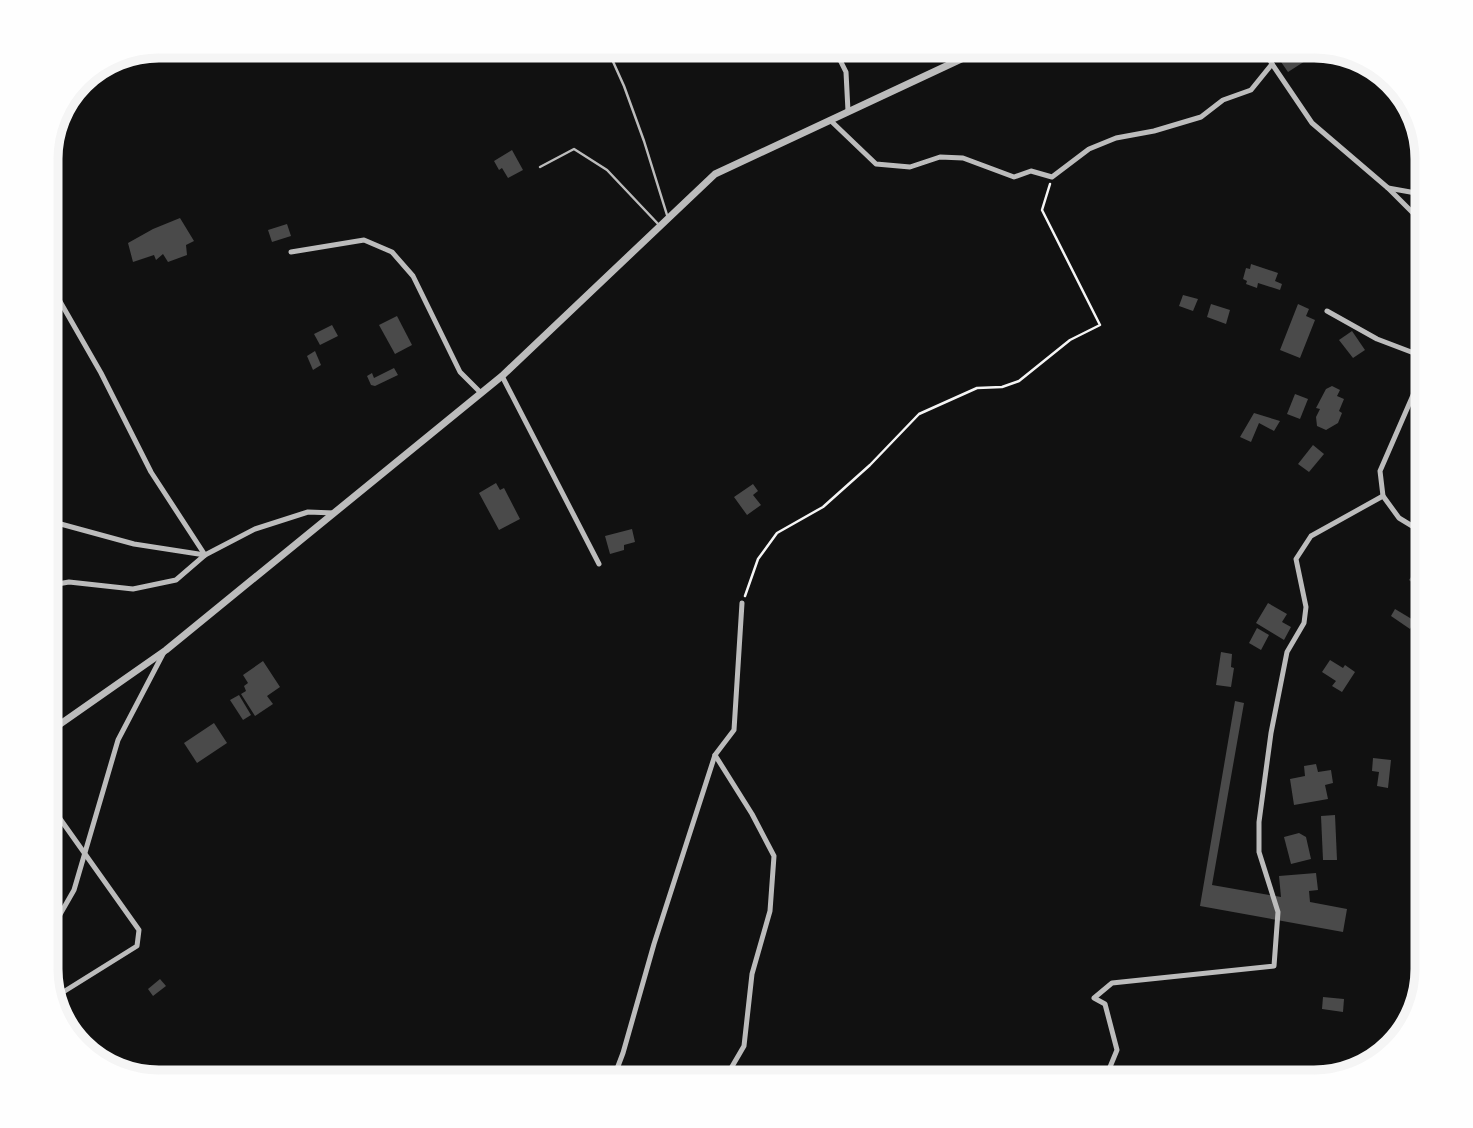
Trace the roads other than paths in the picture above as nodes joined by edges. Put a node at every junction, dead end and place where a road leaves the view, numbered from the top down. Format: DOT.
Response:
graph roads {
  1 [pos="611,58"];
  2 [pos="838,58"];
  3 [pos="963,58"];
  4 [pos="1269,58"];
  5 [pos="1272,64"];
  6 [pos="848,111"];
  7 [pos="830,120"];
  8 [pos="540,167"];
  9 [pos="1388,188"];
  10 [pos="1415,193"];
  11 [pos="1415,215"];
  12 [pos="668,219"];
  13 [pos="660,226"];
  14 [pos="291,252"];
  15 [pos="58,298"];
  16 [pos="1326,311"];
  17 [pos="1415,353"];
  18 [pos="502,376"];
  19 [pos="1415,391"];
  20 [pos="480,392"];
  21 [pos="1383,496"];
  22 [pos="334,513"];
  23 [pos="58,523"];
  24 [pos="1415,528"];
  25 [pos="205,555"];
  26 [pos="599,564"];
  27 [pos="58,584"];
  28 [pos="742,603"];
  29 [pos="166,650"];
  30 [pos="58,726"];
  31 [pos="715,755"];
  32 [pos="58,816"];
  33 [pos="85,853"];
  34 [pos="58,918"];
  35 [pos="61,994"];
  36 [pos="617,1070"];
  37 [pos="730,1070"];
  38 [pos="1107,1070"];
  1 -- 12 [label="lane"];
  2 -- 6 [label="street"];
  3 -- 6 [label="street"];
  4 -- 5 [label="street"];
  5 -- 7 [label="street"];
  5 -- 9 [label="street"];
  6 -- 7 [label="street"];
  7 -- 12 [label="street"];
  8 -- 13 [label="lane"];
  9 -- 10 [label="street"];
  9 -- 11 [label="street"];
  12 -- 13 [label="street"];
  13 -- 18 [label="street"];
  14 -- 20 [label="street"];
  15 -- 25 [label="street"];
  16 -- 17 [label="street"];
  18 -- 20 [label="street"];
  18 -- 26 [label="street"];
  19 -- 21 [label="street"];
  20 -- 22 [label="street"];
  21 -- 24 [label="street"];
  21 -- 38 [label="street"];
  22 -- 25 [label="street"];
  22 -- 29 [label="street"];
  23 -- 25 [label="street"];
  25 -- 27 [label="street"];
  28 -- 31 [label="street"];
  29 -- 30 [label="street"];
  29 -- 33 [label="street"];
  31 -- 36 [label="street"];
  31 -- 37 [label="street"];
  32 -- 33 [label="street"];
  33 -- 34 [label="street"];
  33 -- 35 [label="street"];
}
